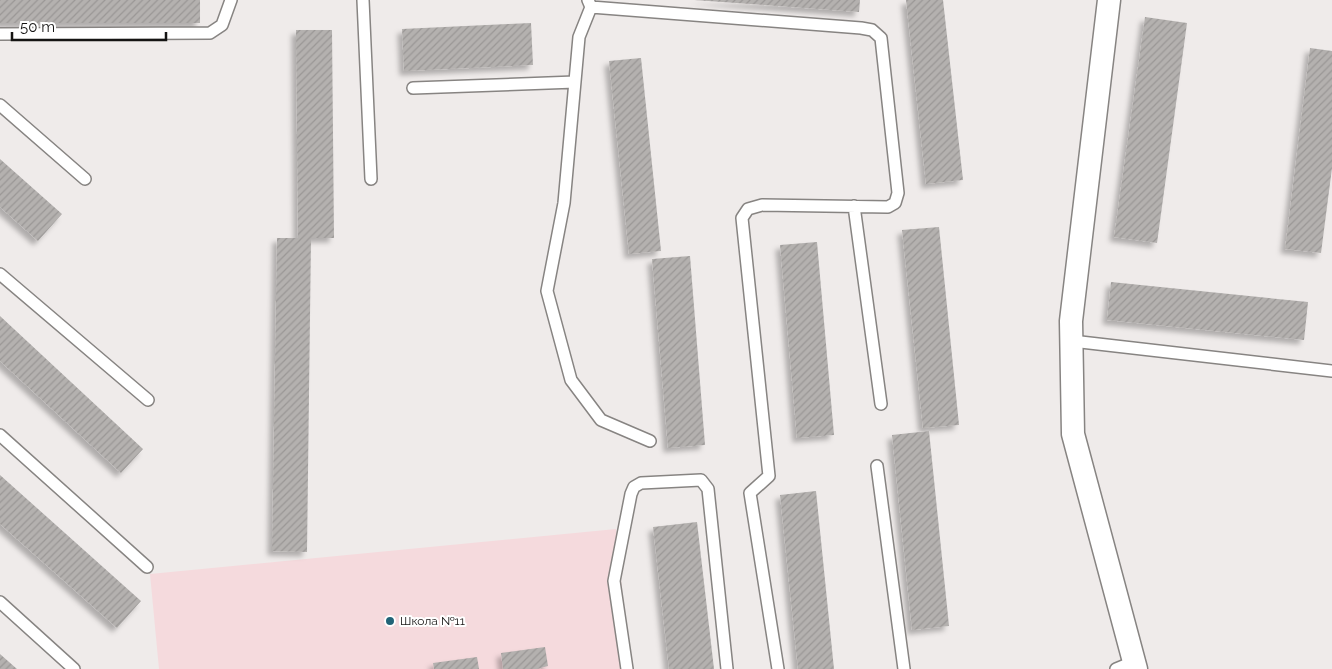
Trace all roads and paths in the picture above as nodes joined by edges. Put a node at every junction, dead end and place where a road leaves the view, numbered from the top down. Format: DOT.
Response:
graph roads {
  1 [pos="231,0"];
  2 [pos="363,0"];
  3 [pos="1109,0"];
  4 [pos="589,4"];
  5 [pos="0,34"];
  6 [pos="575,82"];
  7 [pos="413,88"];
  8 [pos="0,105"];
  9 [pos="85,179"];
  10 [pos="372,179"];
  11 [pos="854,206"];
  12 [pos="0,274"];
  13 [pos="1072,341"];
  14 [pos="1332,371"];
  15 [pos="148,400"];
  16 [pos="881,404"];
  17 [pos="0,435"];
  18 [pos="650,441"];
  19 [pos="877,466"];
  20 [pos="147,567"];
  21 [pos="0,602"];
  22 [pos="1128,667"];
  23 [pos="74,669"];
  24 [pos="626,669"];
  25 [pos="727,669"];
  26 [pos="778,669"];
  27 [pos="904,669"];
  1 -- 5 [label="lane"];
  2 -- 10 [label="lane"];
  3 -- 13 [label="street"];
  4 -- 6 [label="lane"];
  4 -- 11 [label="lane"];
  6 -- 7 [label="lane"];
  6 -- 18 [label="lane"];
  8 -- 9 [label="lane"];
  11 -- 16 [label="lane"];
  11 -- 26 [label="lane"];
  12 -- 15 [label="lane"];
  13 -- 14 [label="lane"];
  13 -- 22 [label="street"];
  17 -- 20 [label="lane"];
  19 -- 27 [label="lane"];
  21 -- 23 [label="lane"];
  24 -- 25 [label="lane"];
}
